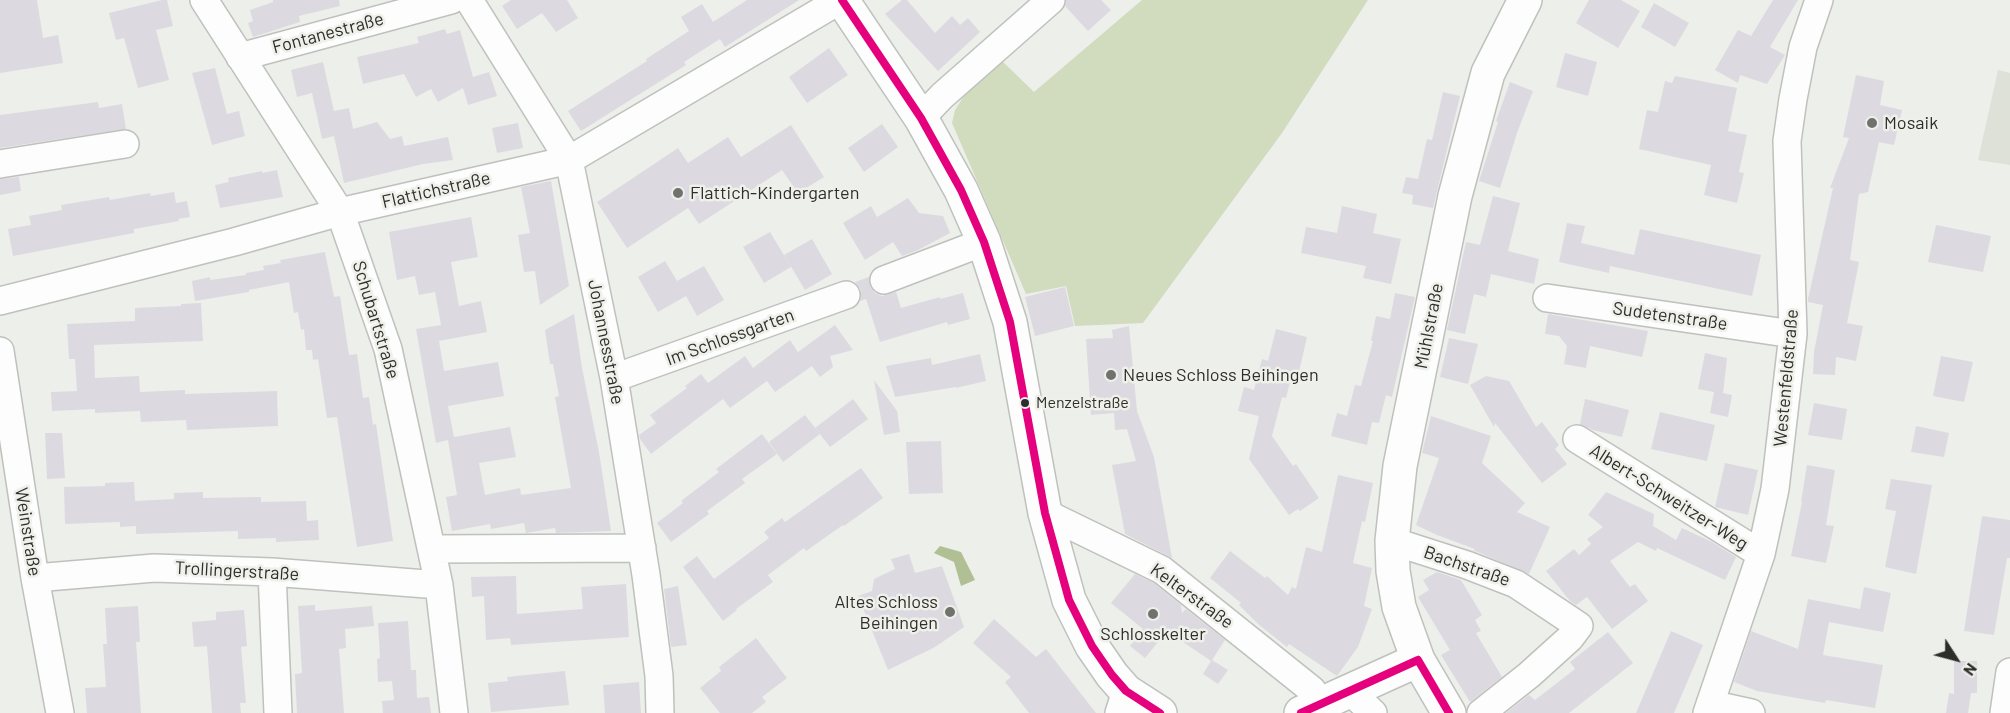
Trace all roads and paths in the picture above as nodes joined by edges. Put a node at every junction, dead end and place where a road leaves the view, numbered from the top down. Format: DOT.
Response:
graph roads {
  1 [pos="204,0"];
  2 [pos="451,0"];
  3 [pos="469,0"];
  4 [pos="841,0"];
  5 [pos="1525,0"];
  6 [pos="1819,0"];
  7 [pos="1041,3"];
  8 [pos="240,57"];
  9 [pos="921,118"];
  10 [pos="125,144"];
  11 [pos="569,159"];
  12 [pos="0,164"];
  13 [pos="340,212"];
  14 [pos="984,242"];
  15 [pos="884,280"];
  16 [pos="846,295"];
  17 [pos="1547,298"];
  18 [pos="0,301"];
  19 [pos="1793,334"];
  20 [pos="0,351"];
  21 [pos="614,378"];
  22 [pos="1577,439"];
  23 [pos="1045,513"];
  24 [pos="1392,541"];
  25 [pos="642,548"];
  26 [pos="432,549"];
  27 [pos="1761,554"];
  28 [pos="272,572"];
  29 [pos="35,578"];
  30 [pos="439,585"];
  31 [pos="1418,660"];
  32 [pos="2010,672"];
  33 [pos="1324,703"];
  34 [pos="1141,708"];
  35 [pos="1708,708"];
  36 [pos="60,713"];
  37 [pos="278,713"];
  38 [pos="454,713"];
  39 [pos="660,713"];
  40 [pos="1373,713"];
  41 [pos="1449,713"];
  42 [pos="1481,713"];
  43 [pos="1751,713"];
  44 [pos="2004,713"];
  1 -- 8 [label="street, Schubartstraße"];
  2 -- 8 [label="street, Fontanestraße"];
  3 -- 11 [label="street, Johannesstraße"];
  4 -- 9 [label="main road"];
  4 -- 11 [label="street, Flattichstraße"];
  5 -- 24 [label="main road, Mühlstraße"];
  6 -- 19 [label="street, Westenfeldstraße"];
  7 -- 9 [label="street"];
  8 -- 13 [label="street, Schubartstraße"];
  9 -- 14 [label="main road"];
  10 -- 12 [label="street"];
  11 -- 13 [label="street, Flattichstraße"];
  11 -- 21 [label="street, Johannesstraße"];
  13 -- 18 [label="street, Flattichstraße"];
  13 -- 26 [label="street, Schubartstraße"];
  14 -- 15 [label="street"];
  14 -- 23 [label="main road"];
  16 -- 21 [label="street, Im Schlossgarten"];
  17 -- 19 [label="street, Sudetenstraße"];
  19 -- 27 [label="street, Westenfeldstraße"];
  20 -- 29 [label="street, Weinstraße"];
  21 -- 25 [label="street, Johannesstraße"];
  22 -- 27 [label="street, Albert-Schweitzer-Weg"];
  23 -- 33 [label="street, Kelterstraße"];
  23 -- 34 [label="main road"];
  24 -- 31 [label="main road, Mühlstraße"];
  24 -- 42 [label="street, Bachstraße"];
  25 -- 26 [label="street"];
  25 -- 39 [label="street, Johannesstraße"];
  26 -- 30 [label="street, Schubartstraße"];
  27 -- 35 [label="street, Westenfeldstraße"];
  28 -- 29 [label="street, Trollingerstraße"];
  28 -- 30 [label="street, Trollingerstraße"];
  28 -- 37 [label="street"];
  29 -- 36 [label="street, Weinstraße"];
  30 -- 38 [label="street, Schubartstraße"];
  31 -- 33 [label="main road"];
  31 -- 41 [label="main road, Mühlstraße"];
  32 -- 44 [label="street"];
  33 -- 40 [label="street, Kelterstraße"];
  35 -- 43 [label="street"];
}
